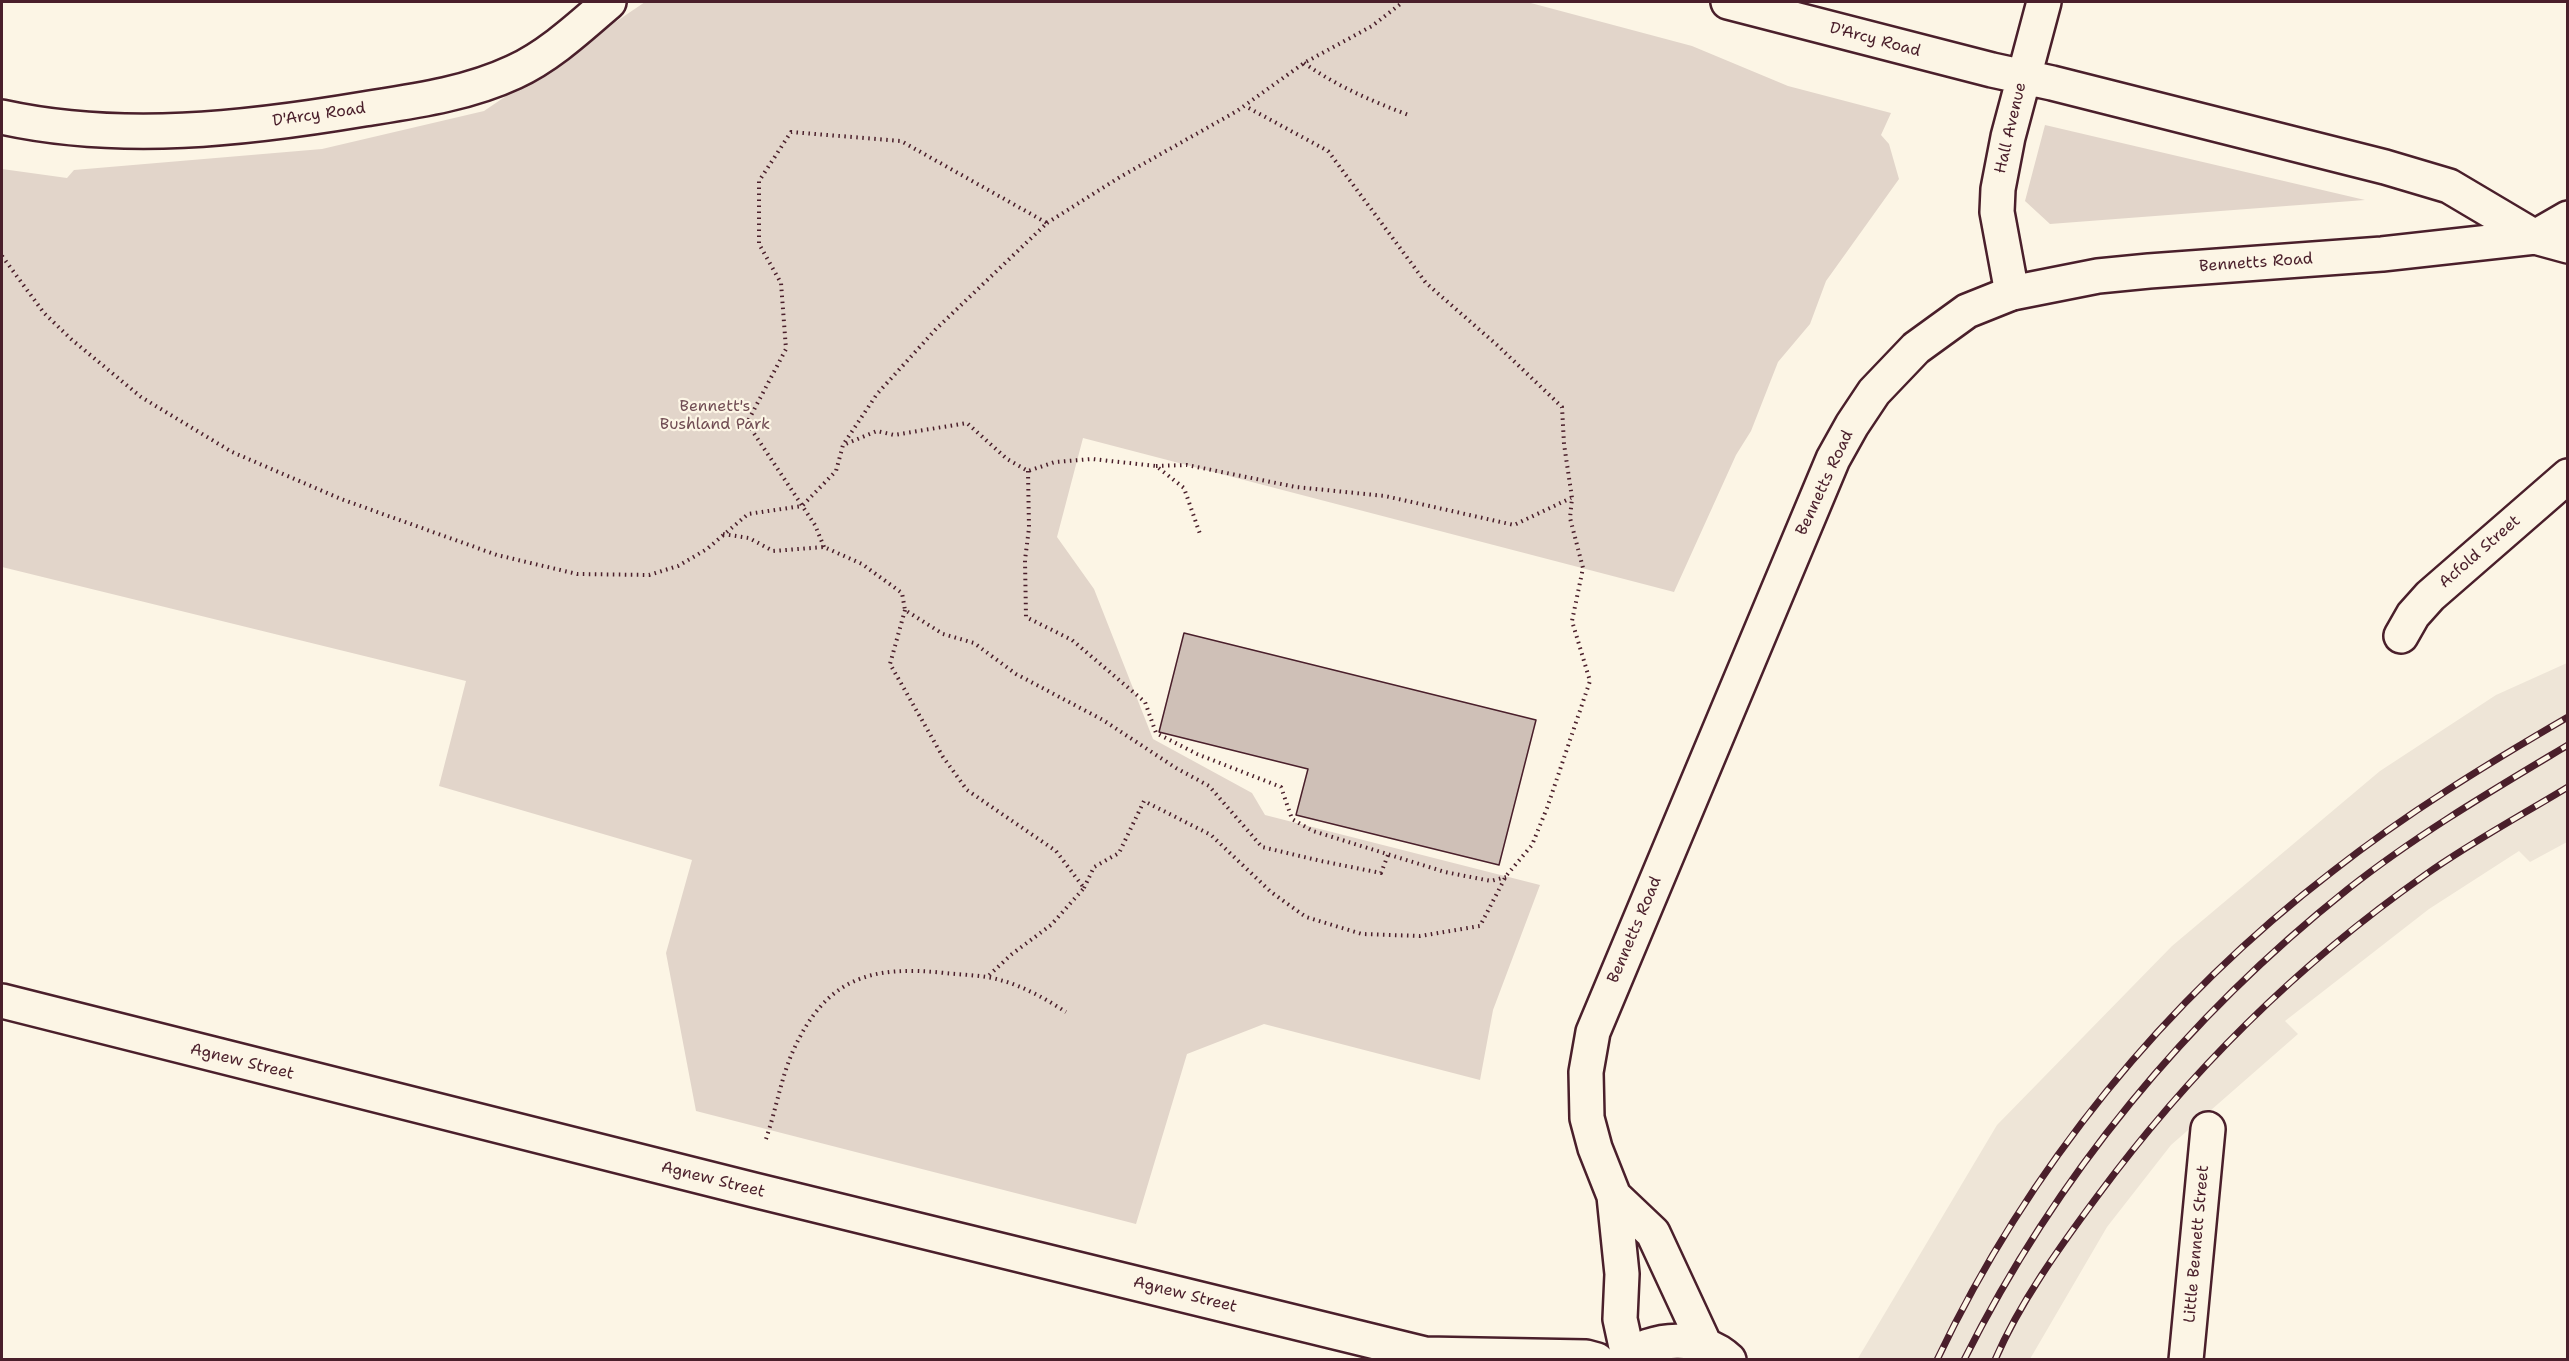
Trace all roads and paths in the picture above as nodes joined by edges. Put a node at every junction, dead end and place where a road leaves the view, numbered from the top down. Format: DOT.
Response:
graph roads {
  1 [pos="609,2"];
  2 [pos="1402,2"];
  3 [pos="1728,2"];
  4 [pos="2044,2"];
  5 [pos="1304,63"];
  6 [pos="2023,76"];
  7 [pos="1245,106"];
  8 [pos="1410,116"];
  9 [pos="2,117"];
  10 [pos="2568,218"];
  11 [pos="1047,223"];
  12 [pos="2535,237"];
  13 [pos="2568,246"];
  14 [pos="2,256"];
  15 [pos="2012,293"];
  16 [pos="843,445"];
  17 [pos="1156,465"];
  18 [pos="1028,471"];
  19 [pos="2568,476"];
  20 [pos="1572,498"];
  21 [pos="802,506"];
  22 [pos="723,534"];
  23 [pos="1200,534"];
  24 [pos="824,547"];
  25 [pos="905,610"];
  26 [pos="2401,636"];
  27 [pos="1388,855"];
  28 [pos="1506,876"];
  29 [pos="1084,888"];
  30 [pos="986,978"];
  31 [pos="2,1001"];
  32 [pos="1066,1011"];
  33 [pos="2208,1129"];
  34 [pos="766,1139"];
  35 [pos="1614,1196"];
  36 [pos="1717,1352"];
  37 [pos="1430,1357"];
  38 [pos="1616,1358"];
  39 [pos="2186,1359"];
  1 -- 9 [label="main road, D'Arcy Road"];
  2 -- 5 [label="path"];
  3 -- 6 [label="main road, D'Arcy Road"];
  4 -- 6 [label="main road, Hall Avenue"];
  5 -- 7 [label="path"];
  5 -- 8 [label="path"];
  6 -- 12 [label="main road, Bennetts Road"];
  6 -- 15 [label="main road, Hall Avenue"];
  7 -- 11 [label="path"];
  7 -- 20 [label="path"];
  10 -- 12 [label="main road, Bennetts Road"];
  11 -- 16 [label="path"];
  11 -- 21 [label="path"];
  12 -- 13 [label="main road, Bennetts Road"];
  12 -- 15 [label="main road, Bennetts Road"];
  14 -- 22 [label="path"];
  15 -- 35 [label="main road, Bennetts Road"];
  16 -- 18 [label="path"];
  16 -- 21 [label="path"];
  17 -- 18 [label="path"];
  17 -- 20 [label="path"];
  17 -- 23 [label="path"];
  18 -- 27 [label="path"];
  19 -- 26 [label="main road, Acfold Street"];
  20 -- 28 [label="path"];
  21 -- 22 [label="path"];
  21 -- 24 [label="path"];
  22 -- 24 [label="path"];
  24 -- 25 [label="path"];
  25 -- 27 [label="path"];
  25 -- 29 [label="path"];
  27 -- 28 [label="path"];
  28 -- 29 [label="path"];
  29 -- 30 [label="path"];
  30 -- 32 [label="path"];
  30 -- 34 [label="path"];
  31 -- 37 [label="main road, Agnew Street"];
  33 -- 39 [label="main road, Little Bennett Street"];
  35 -- 36 [label="main road, Bennetts Road"];
  35 -- 38 [label="main road, Bennetts Road"];
  36 -- 38 [label="main road"];
  37 -- 38 [label="main road, Agnew Street"];
}
